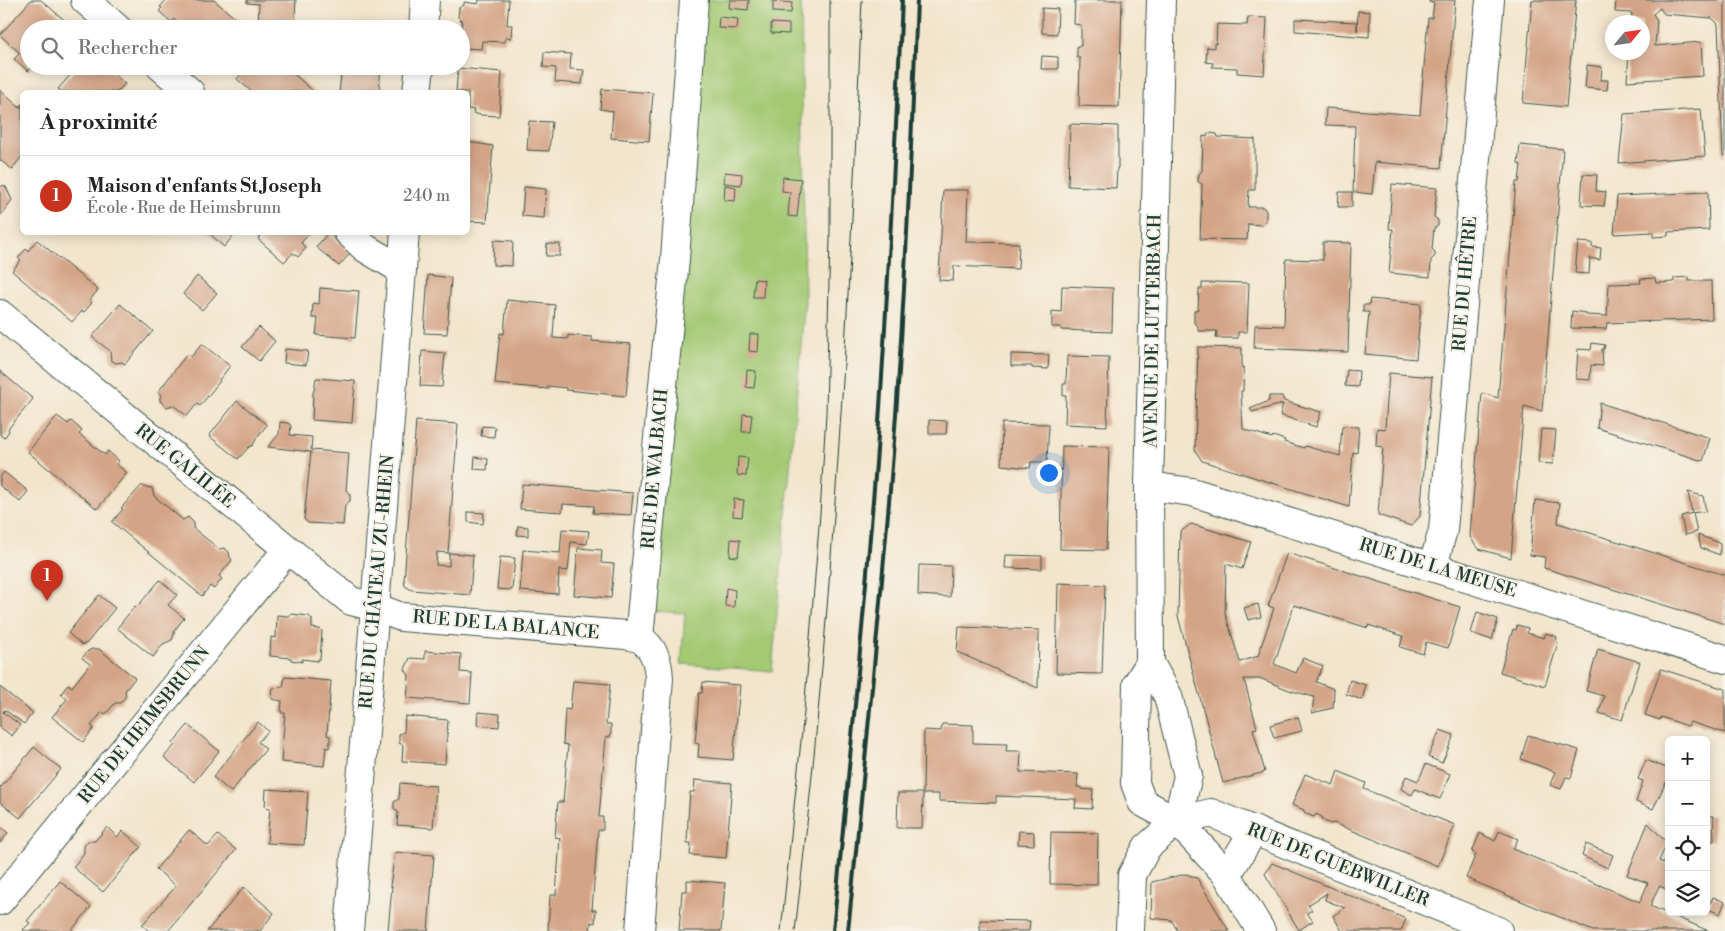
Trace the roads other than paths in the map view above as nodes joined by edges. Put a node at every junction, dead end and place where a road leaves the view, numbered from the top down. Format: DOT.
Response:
graph roads {
  1 [pos="86,0"];
  2 [pos="425,0"];
  3 [pos="694,0"];
  4 [pos="1161,0"];
  5 [pos="1490,0"];
  6 [pos="108,20"];
  7 [pos="424,20"];
  8 [pos="170,75"];
  9 [pos="419,75"];
  10 [pos="188,90"];
  11 [pos="417,90"];
  12 [pos="351,235"];
  13 [pos="405,235"];
  14 [pos="402,270"];
  15 [pos="0,314"];
  16 [pos="1149,486"];
  17 [pos="288,550"];
  18 [pos="1433,566"];
  19 [pos="375,607"];
  20 [pos="639,638"];
  21 [pos="1725,659"];
  22 [pos="1150,663"];
  23 [pos="1177,821"];
  24 [pos="1254,830"];
  25 [pos="1227,875"];
  26 [pos="0,901"];
  27 [pos="348,931"];
  28 [pos="640,931"];
  29 [pos="1130,931"];
  30 [pos="1261,931"];
  31 [pos="1498,931"];
  1 -- 6 [label="street"];
  2 -- 7 [label="street"];
  3 -- 20 [label="street, RUE DE WALBACH"];
  4 -- 16 [label="street, AVENUE DE LUTTERBACH"];
  5 -- 18 [label="street, RUE DU HÊTRE"];
  8 -- 10 [label="street"];
  9 -- 11 [label="street"];
  12 -- 14 [label="street"];
  13 -- 14 [label="street, RUE DU CHÂTEAU ZU-RHEIN"];
  14 -- 19 [label="street, RUE DU CHÂTEAU ZU-RHEIN"];
  15 -- 17 [label="street, RUE GALILÉE"];
  16 -- 18 [label="street, RUE DE LA MEUSE"];
  16 -- 22 [label="street, AVENUE DE LUTTERBACH"];
  17 -- 19 [label="street, RUE GALILÉE"];
  17 -- 26 [label="street, RUE DE HEIMSBRUNN"];
  18 -- 21 [label="street, RUE DE LA MEUSE"];
  19 -- 20 [label="street, RUE DE LA BALANCE"];
  19 -- 27 [label="street, RUE DU CHÂTEAU ZU-RHEIN"];
  20 -- 28 [label="street"];
  22 -- 23 [label="street, AVENUE DE LUTTERBACH"];
  22 -- 23 [label="street"];
  23 -- 24 [label="street, RUE DE GUEBWILLER"];
  23 -- 25 [label="street"];
  23 -- 29 [label="street"];
  24 -- 25 [label="street"];
  24 -- 31 [label="street, RUE DE GUEBWILLER"];
  25 -- 30 [label="street"];
}
